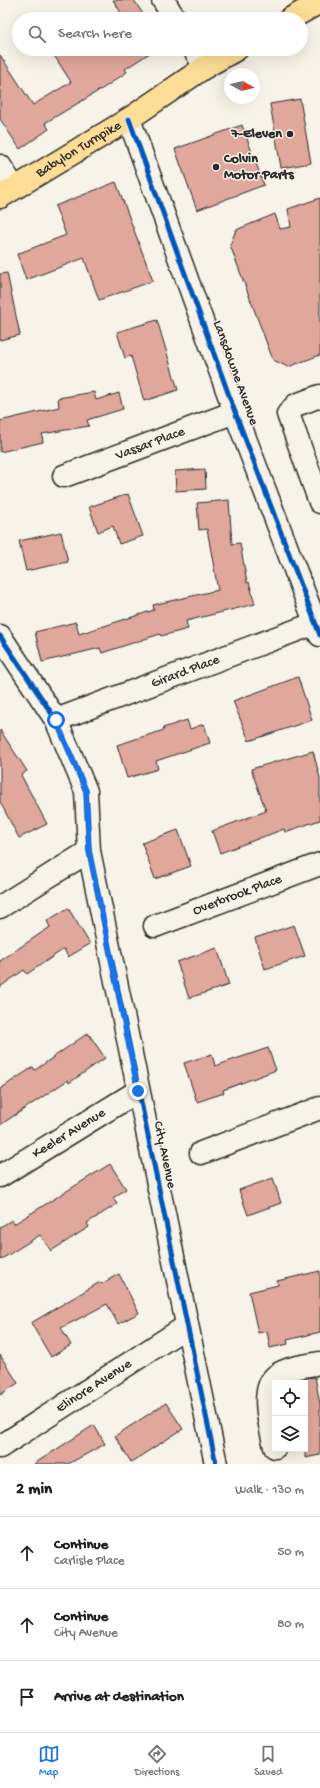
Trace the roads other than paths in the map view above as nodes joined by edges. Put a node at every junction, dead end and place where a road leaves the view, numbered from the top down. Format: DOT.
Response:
graph roads {
  1 [pos="163,0"];
  2 [pos="320,2"];
  3 [pos="171,12"];
  4 [pos="302,12"];
  5 [pos="200,58"];
  6 [pos="129,119"];
  7 [pos="0,166"];
  8 [pos="7,192"];
  9 [pos="320,396"];
  10 [pos="235,412"];
  11 [pos="64,476"];
  12 [pos="320,502"];
  13 [pos="318,629"];
  14 [pos="0,636"];
  15 [pos="56,720"];
  16 [pos="89,850"];
  17 [pos="320,864"];
  18 [pos="0,907"];
  19 [pos="155,926"];
  20 [pos="138,1091"];
  21 [pos="320,1108"];
  22 [pos="201,1153"];
  23 [pos="0,1176"];
  24 [pos="187,1326"];
  25 [pos="320,1363"];
  26 [pos="272,1433"];
  27 [pos="0,1447"];
  28 [pos="276,1452"];
  29 [pos="216,1464"];
  30 [pos="278,1464"];
  1 -- 3 [label="street"];
  2 -- 4 [label="main road"];
  5 -- 6 [label="main road, Babylon Turnpike"];
  6 -- 8 [label="main road, Babylon Turnpike"];
  6 -- 10 [label="street, Lansdowne Avenue"];
  7 -- 8 [label="street"];
  9 -- 12 [label="street"];
  10 -- 11 [label="street, Vassar Place"];
  10 -- 13 [label="street, Lansdowne Avenue"];
  13 -- 15 [label="street, Girard Place"];
  14 -- 15 [label="street, City Avenue"];
  15 -- 16 [label="street, City Avenue"];
  16 -- 18 [label="street"];
  16 -- 20 [label="street, City Avenue"];
  17 -- 19 [label="street, Overbrook Place"];
  20 -- 23 [label="street, Keeler Avenue"];
  20 -- 24 [label="street, City Avenue"];
  21 -- 22 [label="street"];
  24 -- 27 [label="street, Elinore Avenue"];
  24 -- 29 [label="street, City Avenue"];
  25 -- 26 [label="street"];
  28 -- 30 [label="street"];
}
